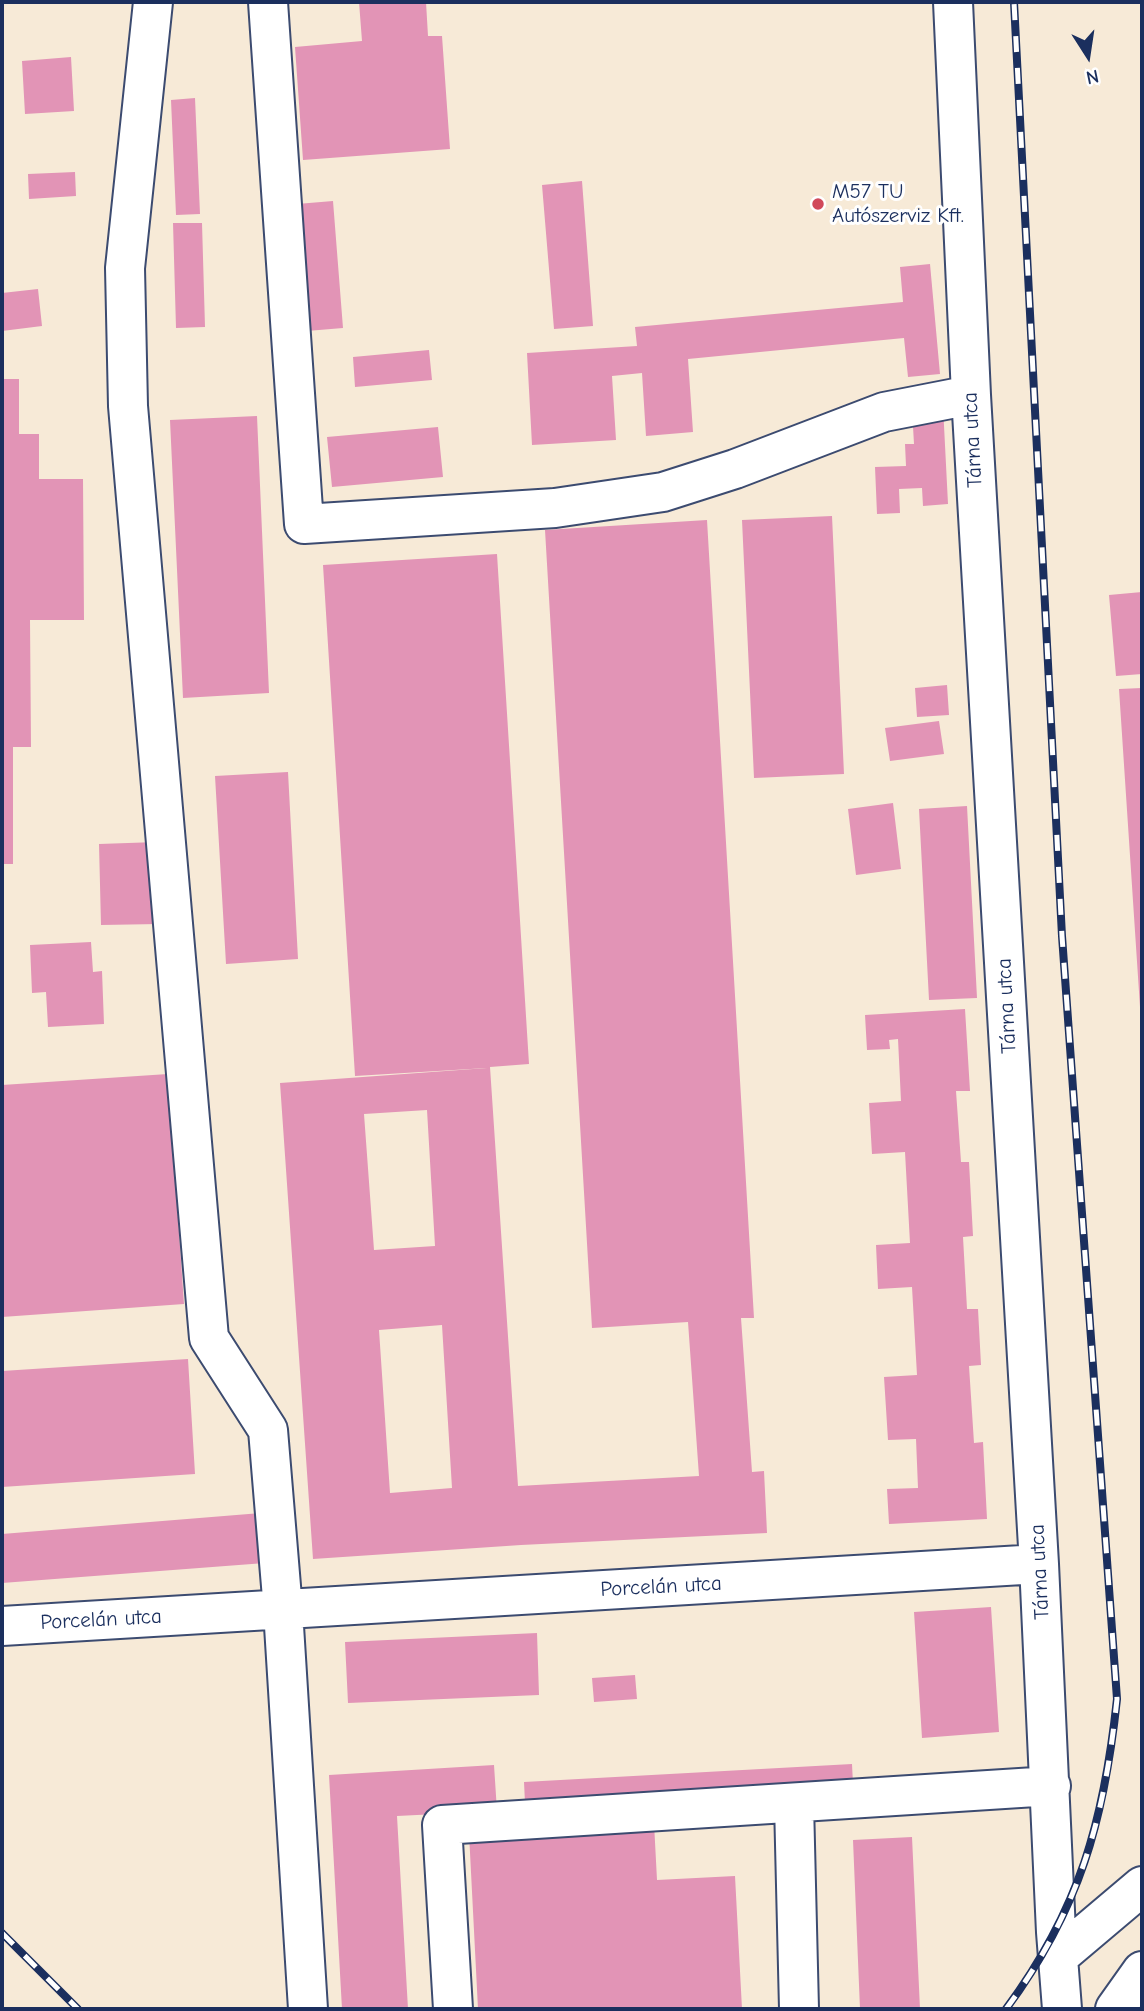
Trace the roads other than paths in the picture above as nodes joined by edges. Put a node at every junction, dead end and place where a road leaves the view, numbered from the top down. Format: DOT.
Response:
graph roads {
  1 [pos="153,2"];
  2 [pos="268,2"];
  3 [pos="953,2"];
  4 [pos="971,395"];
  5 [pos="1040,1564"];
  6 [pos="283,1610"];
  7 [pos="2,1626"];
  8 [pos="1051,1786"];
  9 [pos="794,1803"];
  10 [pos="1142,1886"];
  11 [pos="1058,1957"];
  12 [pos="1142,1971"];
  13 [pos="309,2009"];
  14 [pos="453,2009"];
  15 [pos="799,2009"];
  16 [pos="1062,2009"];
  17 [pos="1115,2009"];
  1 -- 6 [label="street"];
  2 -- 4 [label="street"];
  3 -- 4 [label="street, Tárna utca"];
  4 -- 5 [label="street, Tárna utca"];
  5 -- 6 [label="street, Porcelán utca"];
  5 -- 8 [label="street, Tárna utca"];
  6 -- 7 [label="street, Porcelán utca"];
  6 -- 13 [label="street"];
  8 -- 9 [label="street"];
  8 -- 11 [label="street, Tárna utca"];
  9 -- 14 [label="street"];
  9 -- 15 [label="street"];
  10 -- 11 [label="street"];
  11 -- 16 [label="street, Tárna utca"];
  12 -- 17 [label="street"];
}
